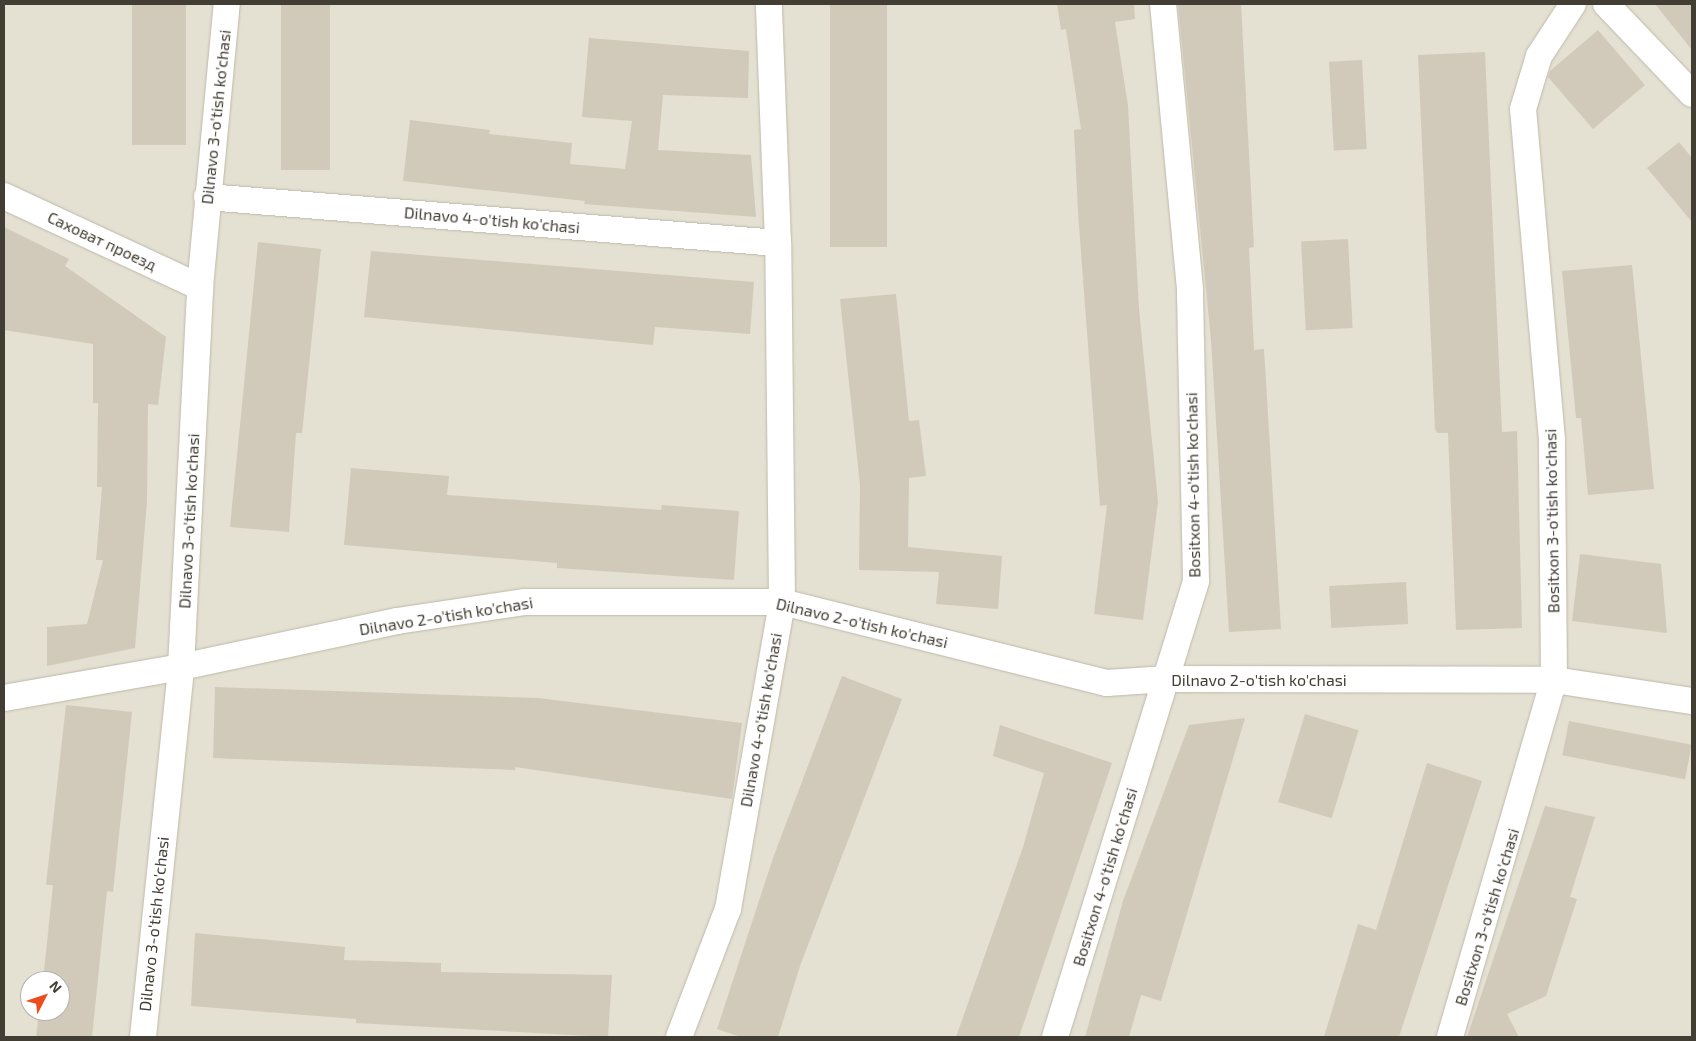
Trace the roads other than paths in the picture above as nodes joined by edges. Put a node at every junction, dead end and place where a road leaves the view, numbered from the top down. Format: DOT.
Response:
graph roads {
  1 [pos="227,4"];
  2 [pos="769,4"];
  3 [pos="1163,4"];
  4 [pos="1573,4"];
  5 [pos="1606,4"];
  6 [pos="1692,94"];
  7 [pos="4,196"];
  8 [pos="207,197"];
  9 [pos="778,243"];
  10 [pos="200,287"];
  11 [pos="782,602"];
  12 [pos="181,667"];
  13 [pos="1167,679"];
  14 [pos="1554,680"];
  15 [pos="4,698"];
  16 [pos="1692,701"];
  17 [pos="143,1037"];
  18 [pos="679,1037"];
  19 [pos="1055,1037"];
  20 [pos="1450,1037"];
  1 -- 8 [label="street, Dilnavo 3-o'tish ko'chasi"];
  2 -- 9 [label="street, Dilnavo 4-o'tish ko'chasi"];
  3 -- 13 [label="street, Bositxon 4-o'tish ko'chasi"];
  4 -- 14 [label="street, Bositxon 3-o'tish ko'chasi"];
  5 -- 6 [label="street"];
  7 -- 10 [label="street, Саховат проезд"];
  8 -- 9 [label="street, Dilnavo 4-o'tish ko'chasi"];
  8 -- 10 [label="street, Dilnavo 3-o'tish ko'chasi"];
  9 -- 11 [label="street, Dilnavo 4-o'tish ko'chasi"];
  10 -- 12 [label="street, Dilnavo 3-o'tish ko'chasi"];
  11 -- 12 [label="street, Dilnavo 2-o'tish ko'chasi"];
  11 -- 13 [label="street, Dilnavo 2-o'tish ko'chasi"];
  11 -- 18 [label="street, Dilnavo 4-o'tish ko'chasi"];
  12 -- 15 [label="street, Dilnavo 2-o'tish ko'chasi"];
  12 -- 17 [label="street, Dilnavo 3-o'tish ko'chasi"];
  13 -- 14 [label="street, Dilnavo 2-o'tish ko'chasi"];
  13 -- 19 [label="street, Bositxon 4-o'tish ko'chasi"];
  14 -- 16 [label="street, Dilnavo 2-o'tish ko'chasi"];
  14 -- 20 [label="street, Bositxon 3-o'tish ko'chasi"];
}
